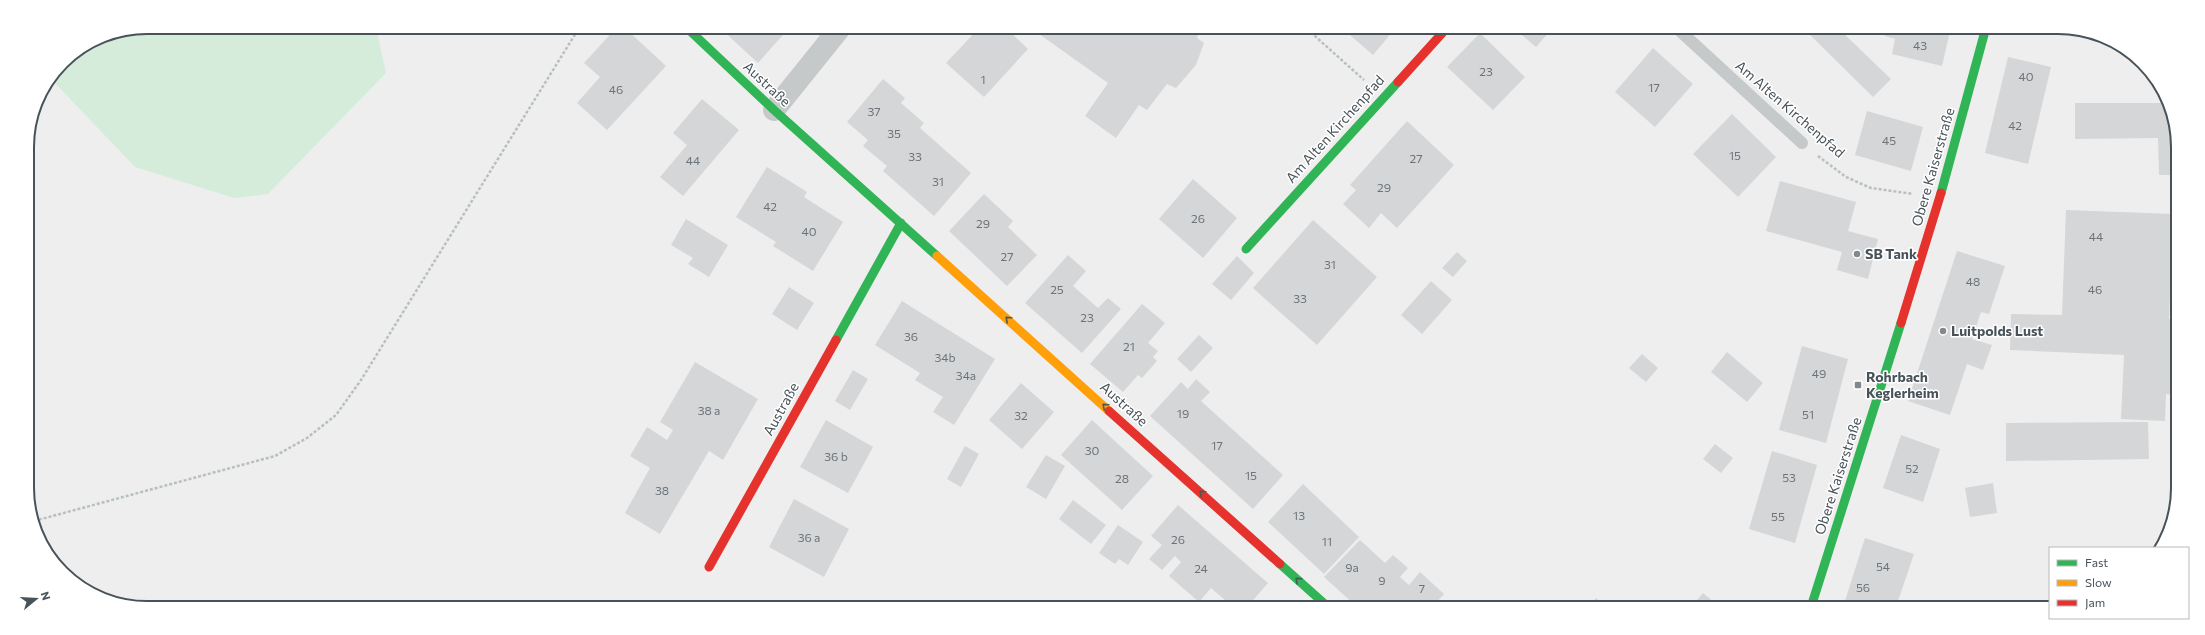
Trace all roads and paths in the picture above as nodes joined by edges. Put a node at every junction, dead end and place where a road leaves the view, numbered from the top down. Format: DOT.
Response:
graph roads {
  1 [pos="575,34"];
  2 [pos="693,34"];
  3 [pos="835,34"];
  4 [pos="1313,34"];
  5 [pos="1441,34"];
  6 [pos="1683,34"];
  7 [pos="1984,34"];
  8 [pos="1384,98"];
  9 [pos="774,110"];
  10 [pos="1802,143"];
  11 [pos="1940,198"];
  12 [pos="901,223"];
  13 [pos="1246,249"];
  14 [pos="39,520"];
  15 [pos="709,567"];
  16 [pos="1321,601"];
  17 [pos="1813,601"];
  1 -- 14 [label="path"];
  2 -- 9 [label="street, Austraße"];
  3 -- 9 [label="street"];
  4 -- 8 [label="path"];
  5 -- 8 [label="street, Am Alten Kirchenpfad"];
  6 -- 10 [label="lane, Am Alten Kirchenpfad"];
  7 -- 11 [label="street, Obere Kaiserstraße"];
  8 -- 13 [label="street, Am Alten Kirchenpfad"];
  9 -- 12 [label="street, Austraße"];
  10 -- 11 [label="path, Am Alten Kirchenpfad"];
  11 -- 17 [label="street, Obere Kaiserstraße"];
  12 -- 15 [label="street, Austraße"];
  16 -- 12 [label="street, Austraße, one-way"];
}
